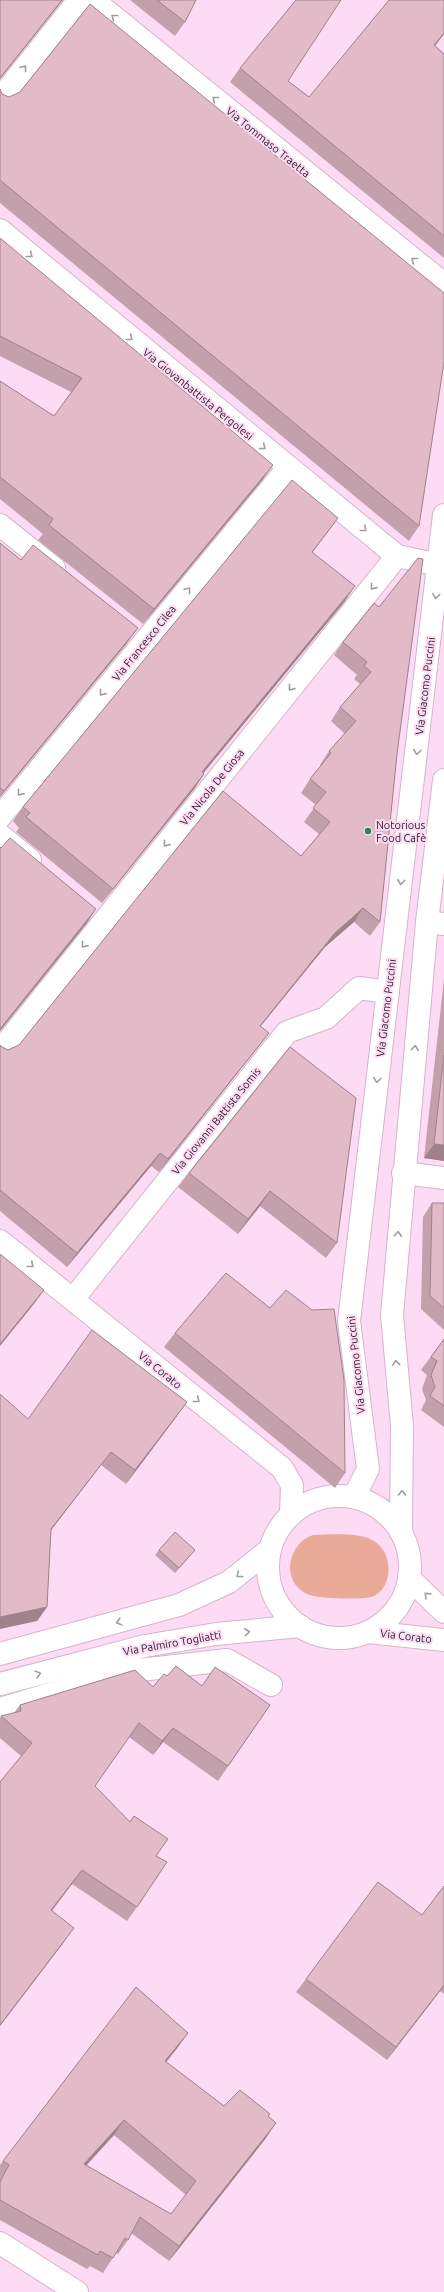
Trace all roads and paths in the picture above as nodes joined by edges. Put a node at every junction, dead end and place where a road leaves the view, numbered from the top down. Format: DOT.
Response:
graph roads {
  1 [pos="79,0"];
  2 [pos="92,0"];
  3 [pos="0,99"];
  4 [pos="0,230"];
  5 [pos="444,284"];
  6 [pos="288,468"];
  7 [pos="444,515"];
  8 [pos="0,525"];
  9 [pos="397,556"];
  10 [pos="439,565"];
  11 [pos="72,583"];
  12 [pos="127,627"];
  13 [pos="145,641"];
  14 [pos="444,780"];
  15 [pos="0,817"];
  16 [pos="0,835"];
  17 [pos="43,870"];
  18 [pos="435,923"];
  19 [pos="388,992"];
  20 [pos="0,1051"];
  21 [pos="403,1173"];
  22 [pos="444,1178"];
  23 [pos="0,1241"];
  24 [pos="72,1299"];
  25 [pos="354,1497"];
  26 [pos="291,1514"];
  27 [pos="401,1532"];
  28 [pos="269,1550"];
  29 [pos="409,1578"];
  30 [pos="444,1612"];
  31 [pos="300,1626"];
  32 [pos="368,1632"];
  33 [pos="444,1640"];
  34 [pos="0,1654"];
  35 [pos="0,1684"];
  36 [pos="271,1685"];
  37 [pos="0,1709"];
  38 [pos="0,2243"];
  39 [pos="71,2289"];
  3 -- 1 [label="street, one-way"];
  5 -- 2 [label="street, Via Tommaso Traetta, one-way"];
  4 -- 6 [label="street, Via Giovanbattista Pergolesi, one-way"];
  6 -- 9 [label="street, Via Giovanbattista Pergolesi, one-way"];
  13 -- 6 [label="street, Via Francesco Cilea, one-way"];
  7 -- 10 [label="street, Via Giacomo Puccini"];
  8 -- 11 [label="street"];
  9 -- 10 [label="street"];
  9 -- 20 [label="street, Via Nicola De Giosa, one-way"];
  10 -- 19 [label="street, Via Giacomo Puccini, one-way"];
  12 -- 13 [label="street"];
  13 -- 15 [label="street, Via Francesco Cilea, one-way"];
  14 -- 18 [label="street"];
  16 -- 17 [label="street"];
  21 -- 18 [label="street, one-way"];
  19 -- 24 [label="street, Via Giovanni Battista Somis"];
  19 -- 25 [label="street, Via Giacomo Puccini, one-way"];
  21 -- 22 [label="street"];
  27 -- 21 [label="street, one-way"];
  23 -- 24 [label="street, Via Corato, one-way"];
  24 -- 26 [label="street, Via Corato, one-way"];
  25 -- 26 [label="street, Via Corato"];
  25 -- 27 [label="street, Via Corato"];
  26 -- 28 [label="street, Via Corato"];
  27 -- 29 [label="street, Via Corato"];
  28 -- 31 [label="street, Via Corato"];
  28 -- 34 [label="street, one-way"];
  30 -- 29 [label="street, one-way"];
  29 -- 32 [label="street, Via Corato"];
  31 -- 32 [label="street, Via Corato"];
  35 -- 31 [label="street, Via Palmiro Togliatti, one-way"];
  32 -- 33 [label="street, Via Corato"];
  36 -- 37 [label="street"];
  38 -- 39 [label="street"];
}
